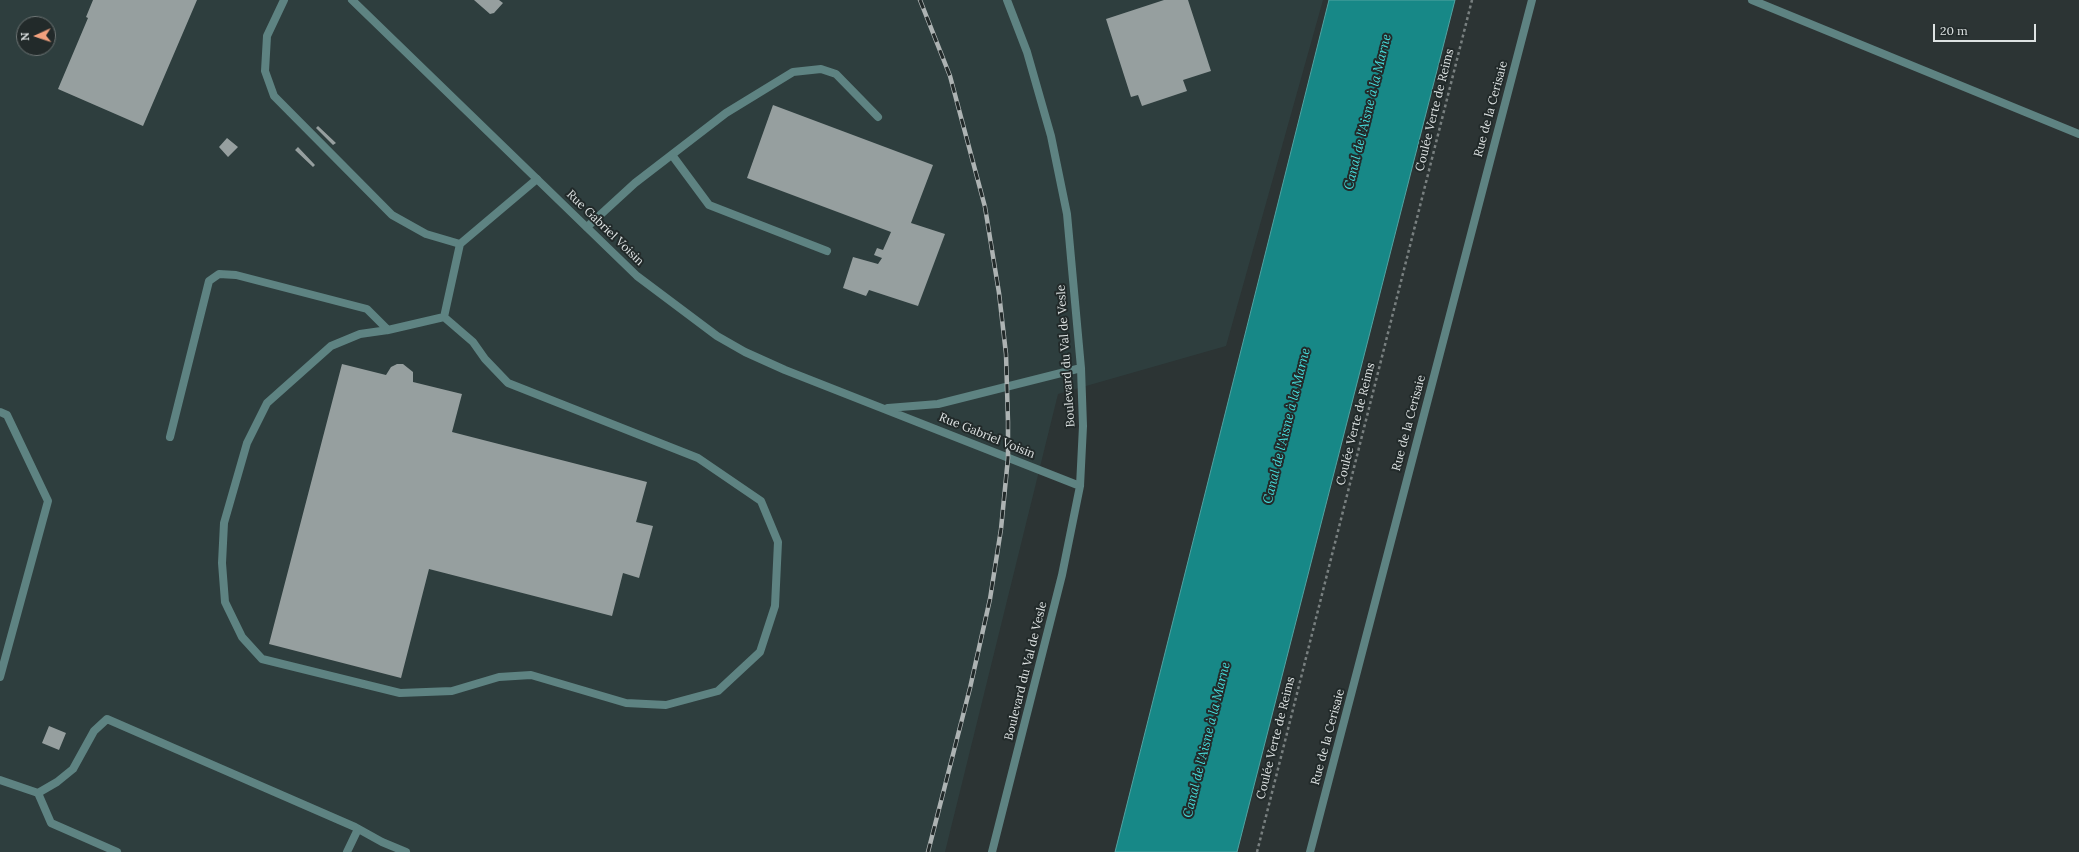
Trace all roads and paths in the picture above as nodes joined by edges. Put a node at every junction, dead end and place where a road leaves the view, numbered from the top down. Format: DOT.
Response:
graph roads {
  1 [pos="284,0"];
  2 [pos="352,0"];
  3 [pos="1007,0"];
  4 [pos="1472,0"];
  5 [pos="1532,0"];
  6 [pos="1752,0"];
  7 [pos="878,117"];
  8 [pos="2079,134"];
  9 [pos="672,155"];
  10 [pos="537,179"];
  11 [pos="587,227"];
  12 [pos="460,244"];
  13 [pos="827,251"];
  14 [pos="444,317"];
  15 [pos="388,330"];
  16 [pos="1081,368"];
  17 [pos="885,408"];
  18 [pos="0,412"];
  19 [pos="170,437"];
  20 [pos="1080,486"];
  21 [pos="0,677"];
  22 [pos="0,780"];
  23 [pos="38,793"];
  24 [pos="358,829"];
  25 [pos="117,852"];
  26 [pos="347,852"];
  27 [pos="406,852"];
  28 [pos="992,852"];
  29 [pos="1257,852"];
  30 [pos="1310,852"];
  1 -- 12 [label="street"];
  2 -- 10 [label="street, Rue Gabriel Voisin"];
  3 -- 16 [label="street, Boulevard du Val de Vesle"];
  4 -- 29 [label="path, Coulée Verte de Reims"];
  5 -- 30 [label="street, Rue de la Cerisaie"];
  6 -- 8 [label="street"];
  7 -- 9 [label="street"];
  9 -- 11 [label="street"];
  9 -- 13 [label="street"];
  10 -- 11 [label="street, Rue Gabriel Voisin"];
  10 -- 12 [label="street"];
  11 -- 17 [label="street, Rue Gabriel Voisin"];
  12 -- 14 [label="street"];
  14 -- 15 [label="street"];
  14 -- 15 [label="street"];
  15 -- 19 [label="street"];
  16 -- 17 [label="street, Rue Gabriel Voisin"];
  16 -- 20 [label="street, Boulevard du Val de Vesle"];
  17 -- 20 [label="street, Rue Gabriel Voisin"];
  18 -- 21 [label="street"];
  20 -- 28 [label="street, Boulevard du Val de Vesle"];
  22 -- 23 [label="street"];
  23 -- 24 [label="street"];
  23 -- 25 [label="street"];
  24 -- 26 [label="street"];
  24 -- 27 [label="street"];
}
